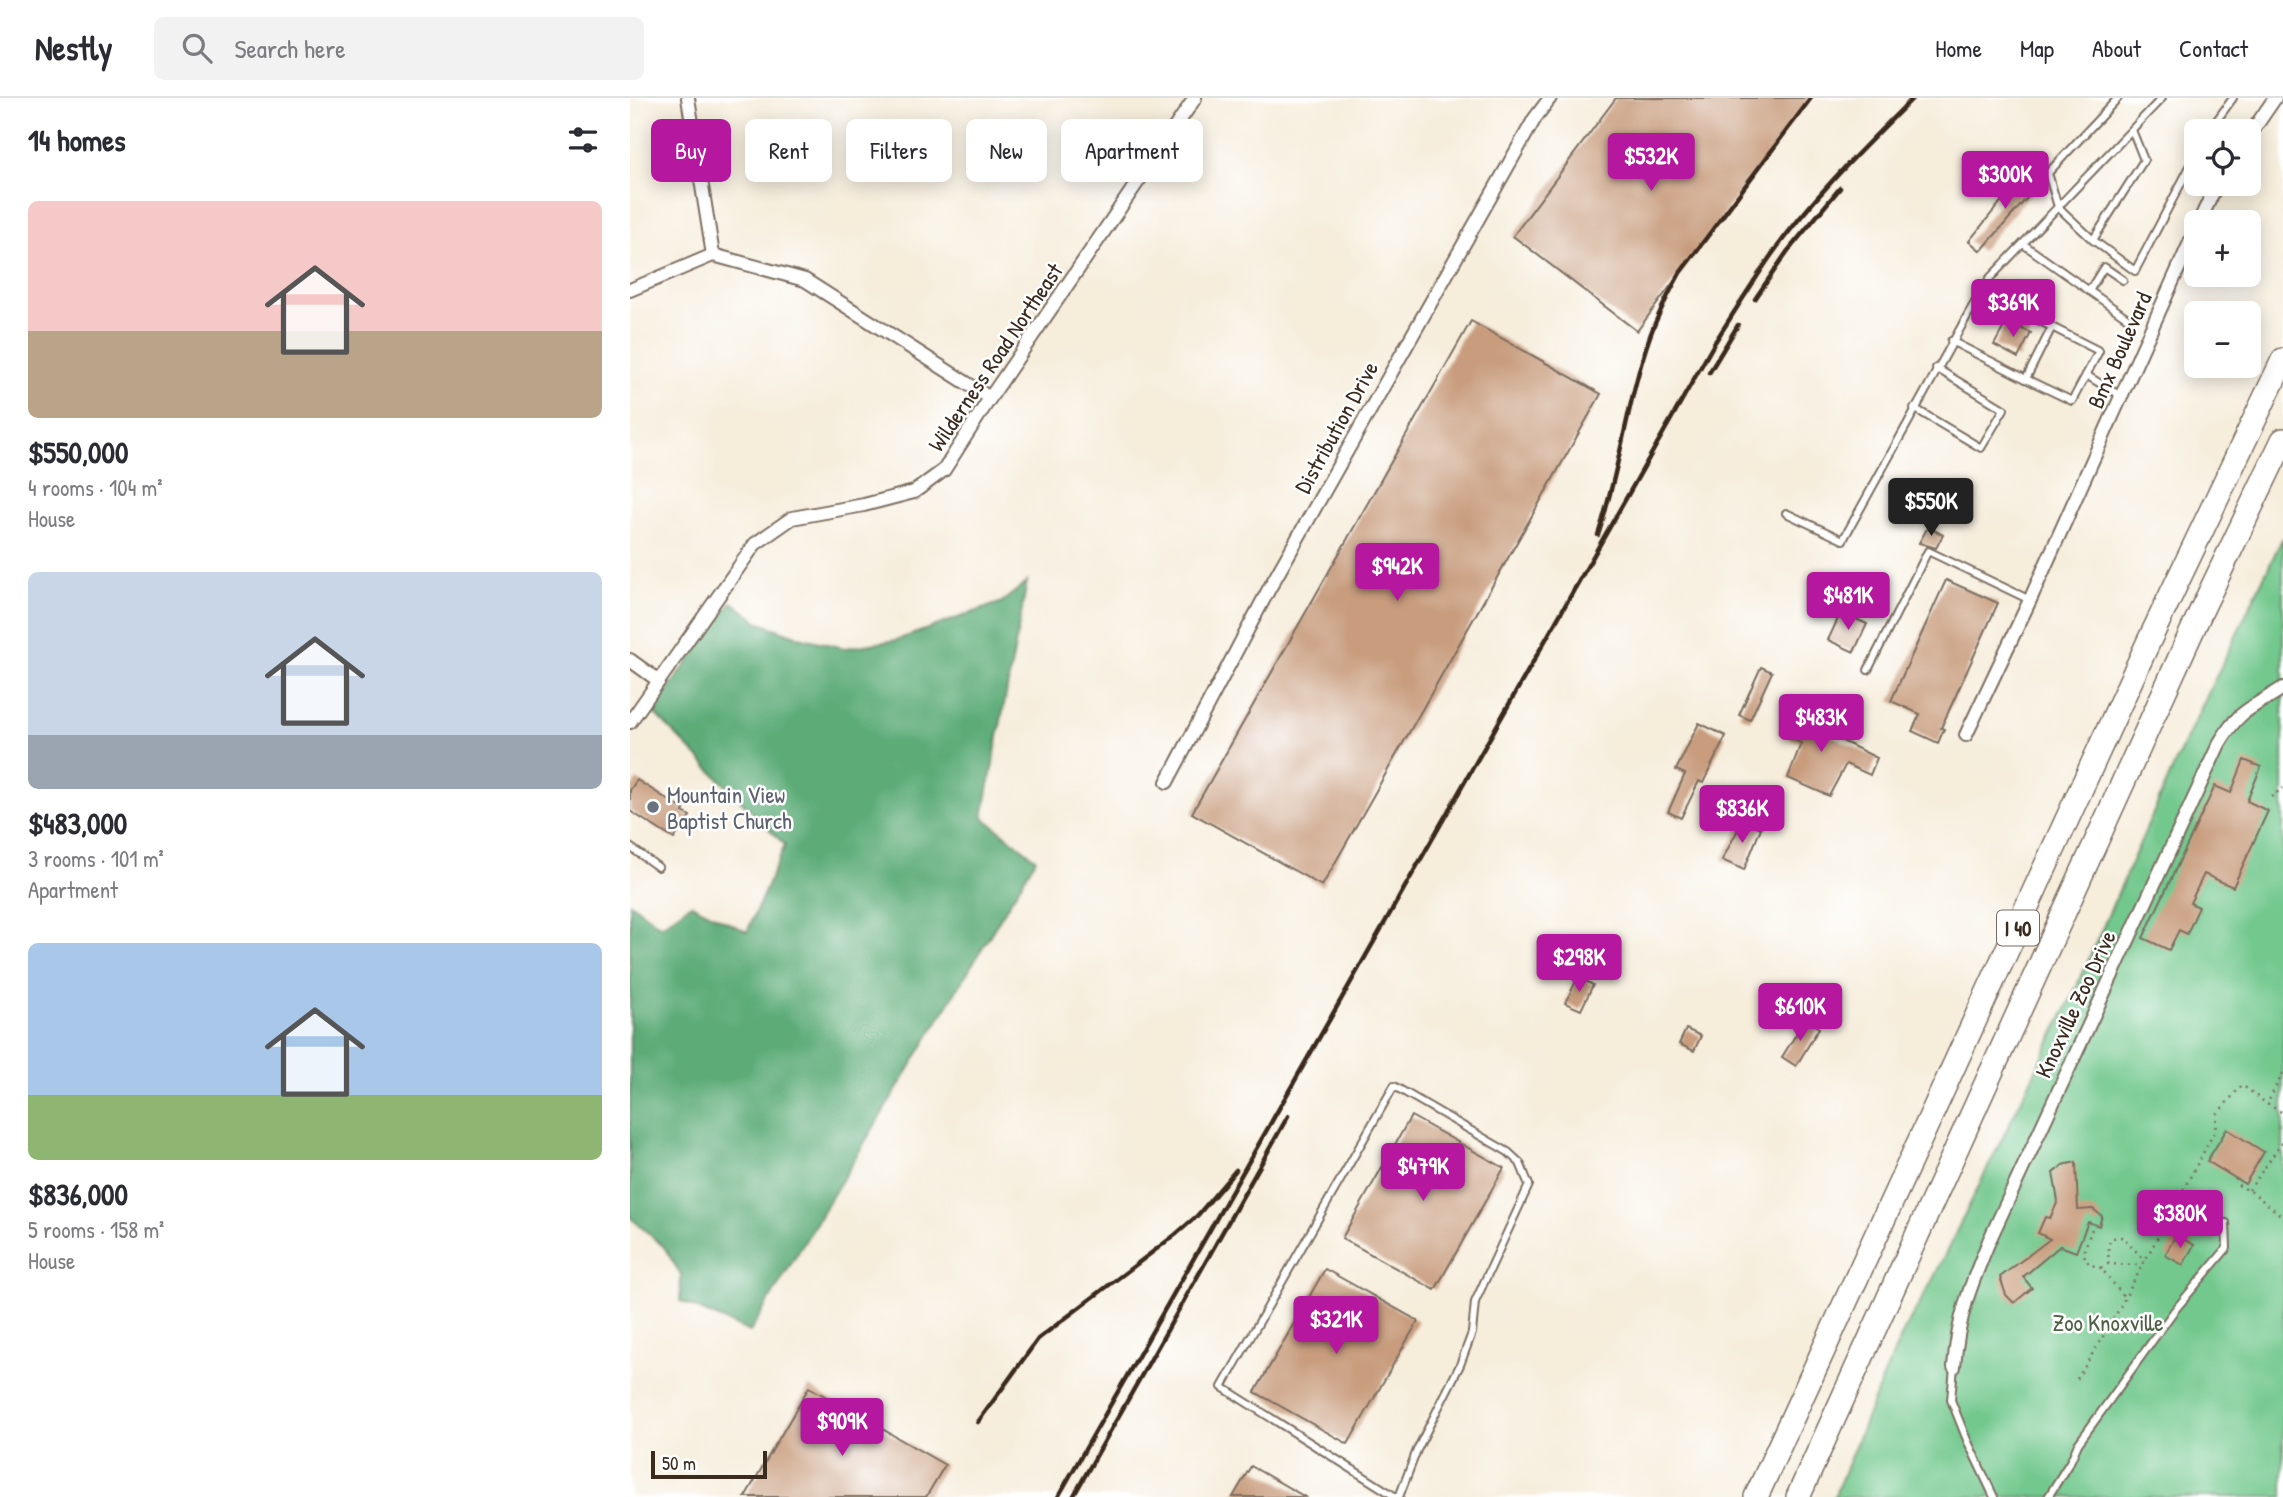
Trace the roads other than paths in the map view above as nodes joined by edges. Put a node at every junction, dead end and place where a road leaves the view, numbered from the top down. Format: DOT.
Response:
graph roads {
  1 [pos="688,98"];
  2 [pos="1195,98"];
  3 [pos="1550,98"];
  4 [pos="2118,98"];
  5 [pos="2162,98"];
  6 [pos="2232,98"];
  7 [pos="2275,98"];
  8 [pos="2217,119"];
  9 [pos="2261,119"];
  10 [pos="2132,130"];
  11 [pos="2184,177"];
  12 [pos="2058,207"];
  13 [pos="2093,240"];
  14 [pos="2023,244"];
  15 [pos="713,256"];
  16 [pos="2184,256"];
  17 [pos="2123,280"];
  18 [pos="630,290"];
  19 [pos="1981,291"];
  20 [pos="2089,291"];
  21 [pos="2129,319"];
  22 [pos="2052,329"];
  23 [pos="1951,341"];
  24 [pos="2283,360"];
  25 [pos="1936,368"];
  26 [pos="2086,375"];
  27 [pos="2026,379"];
  28 [pos="2121,396"];
  29 [pos="990,398"];
  30 [pos="1914,408"];
  31 [pos="2283,440"];
  32 [pos="1786,513"];
  33 [pos="2030,600"];
  34 [pos="630,660"];
  35 [pos="1868,670"];
  36 [pos="659,681"];
  37 [pos="2283,688"];
  38 [pos="636,703"];
  39 [pos="630,722"];
  40 [pos="1966,735"];
  41 [pos="1167,782"];
  42 [pos="630,847"];
  43 [pos="658,867"];
  44 [pos="2226,1223"];
  45 [pos="1954,1367"];
  46 [pos="1398,1497"];
  47 [pos="1756,1497"];
  48 [pos="1798,1497"];
  49 [pos="1994,1497"];
  50 [pos="2048,1497"];
  1 -- 15 [label="street"];
  2 -- 29 [label="street, Wilderness Road Northeast"];
  3 -- 41 [label="street, Distribution Drive"];
  4 -- 12 [label="lane"];
  5 -- 10 [label="lane"];
  6 -- 8 [label="lane"];
  7 -- 9 [label="street"];
  10 -- 12 [label="lane"];
  10 -- 13 [label="lane"];
  11 -- 13 [label="lane"];
  12 -- 13 [label="lane"];
  12 -- 14 [label="lane"];
  14 -- 19 [label="lane"];
  14 -- 20 [label="lane"];
  15 -- 18 [label="street"];
  15 -- 29 [label="street"];
  16 -- 28 [label="street, Bmx Boulevard"];
  17 -- 20 [label="lane"];
  19 -- 22 [label="lane"];
  19 -- 23 [label="lane"];
  20 -- 21 [label="lane"];
  22 -- 26 [label="lane"];
  22 -- 27 [label="lane"];
  23 -- 25 [label="lane"];
  23 -- 27 [label="lane"];
  24 -- 47 [label="highway, I 40"];
  25 -- 30 [label="lane"];
  25 -- 30 [label="lane"];
  26 -- 27 [label="lane"];
  26 -- 28 [label="lane"];
  28 -- 33 [label="street, Bmx Boulevard"];
  29 -- 36 [label="street, Wilderness Road Northeast"];
  30 -- 32 [label="lane"];
  31 -- 48 [label="highway, I 40"];
  33 -- 35 [label="lane"];
  33 -- 40 [label="street, Bmx Boulevard"];
  34 -- 36 [label="street"];
  36 -- 38 [label="street, Wilderness Road Northeast"];
  37 -- 45 [label="street, Knoxville Zoo Drive"];
  38 -- 39 [label="street, Wilderness Road Northeast"];
  42 -- 43 [label="lane"];
  44 -- 50 [label="lane"];
  45 -- 49 [label="lane"];
  46 -- 46 [label="lane"];
}
